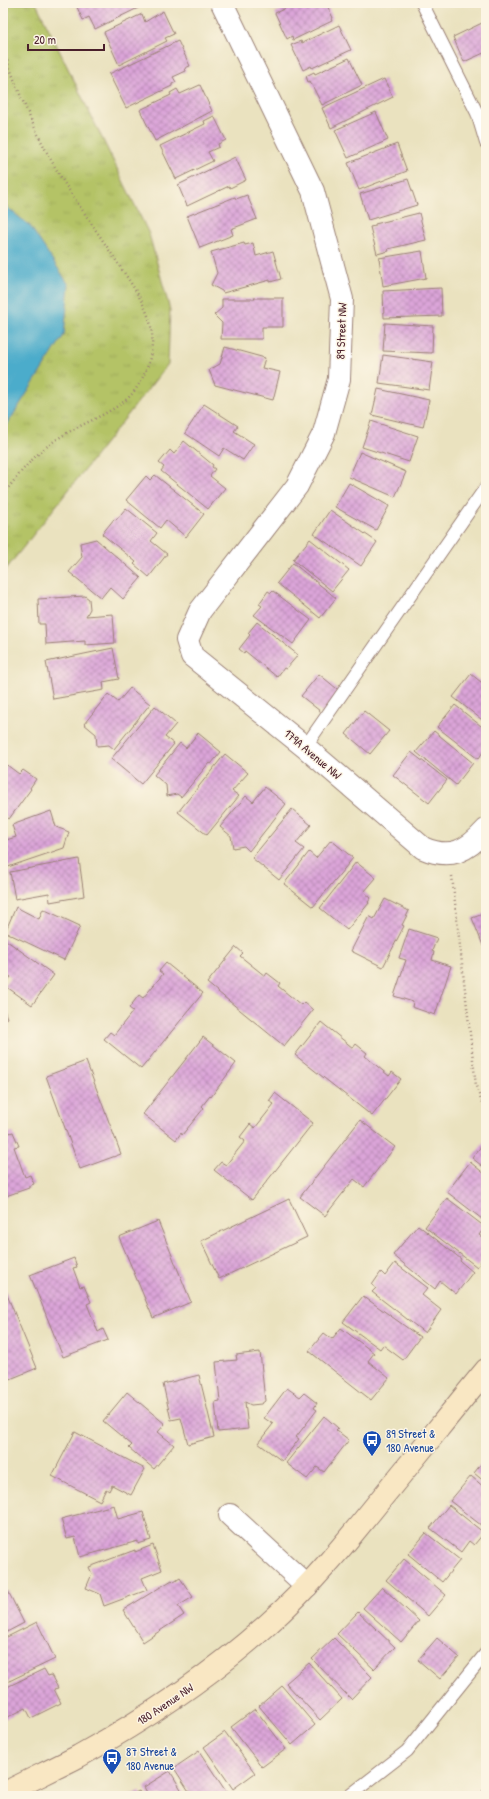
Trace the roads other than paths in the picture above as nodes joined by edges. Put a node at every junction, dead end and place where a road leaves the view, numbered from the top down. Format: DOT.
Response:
graph roads {
  1 [pos="222,3"];
  2 [pos="422,3"];
  3 [pos="486,142"];
  4 [pos="486,487"];
  5 [pos="187,640"];
  6 [pos="305,747"];
  7 [pos="486,830"];
  8 [pos="486,1370"];
  9 [pos="230,1515"];
  10 [pos="307,1586"];
  11 [pos="486,1652"];
  12 [pos="3,1794"];
  13 [pos="349,1796"];
  1 -- 5 [label="street, 89 Street NW"];
  2 -- 3 [label="lane"];
  4 -- 6 [label="lane"];
  5 -- 6 [label="street, 179A Avenue NW"];
  6 -- 7 [label="street, 179A Avenue NW"];
  8 -- 10 [label="street, 180 Avenue NW"];
  9 -- 10 [label="street"];
  10 -- 12 [label="street, 180 Avenue NW"];
  11 -- 13 [label="lane"];
}
